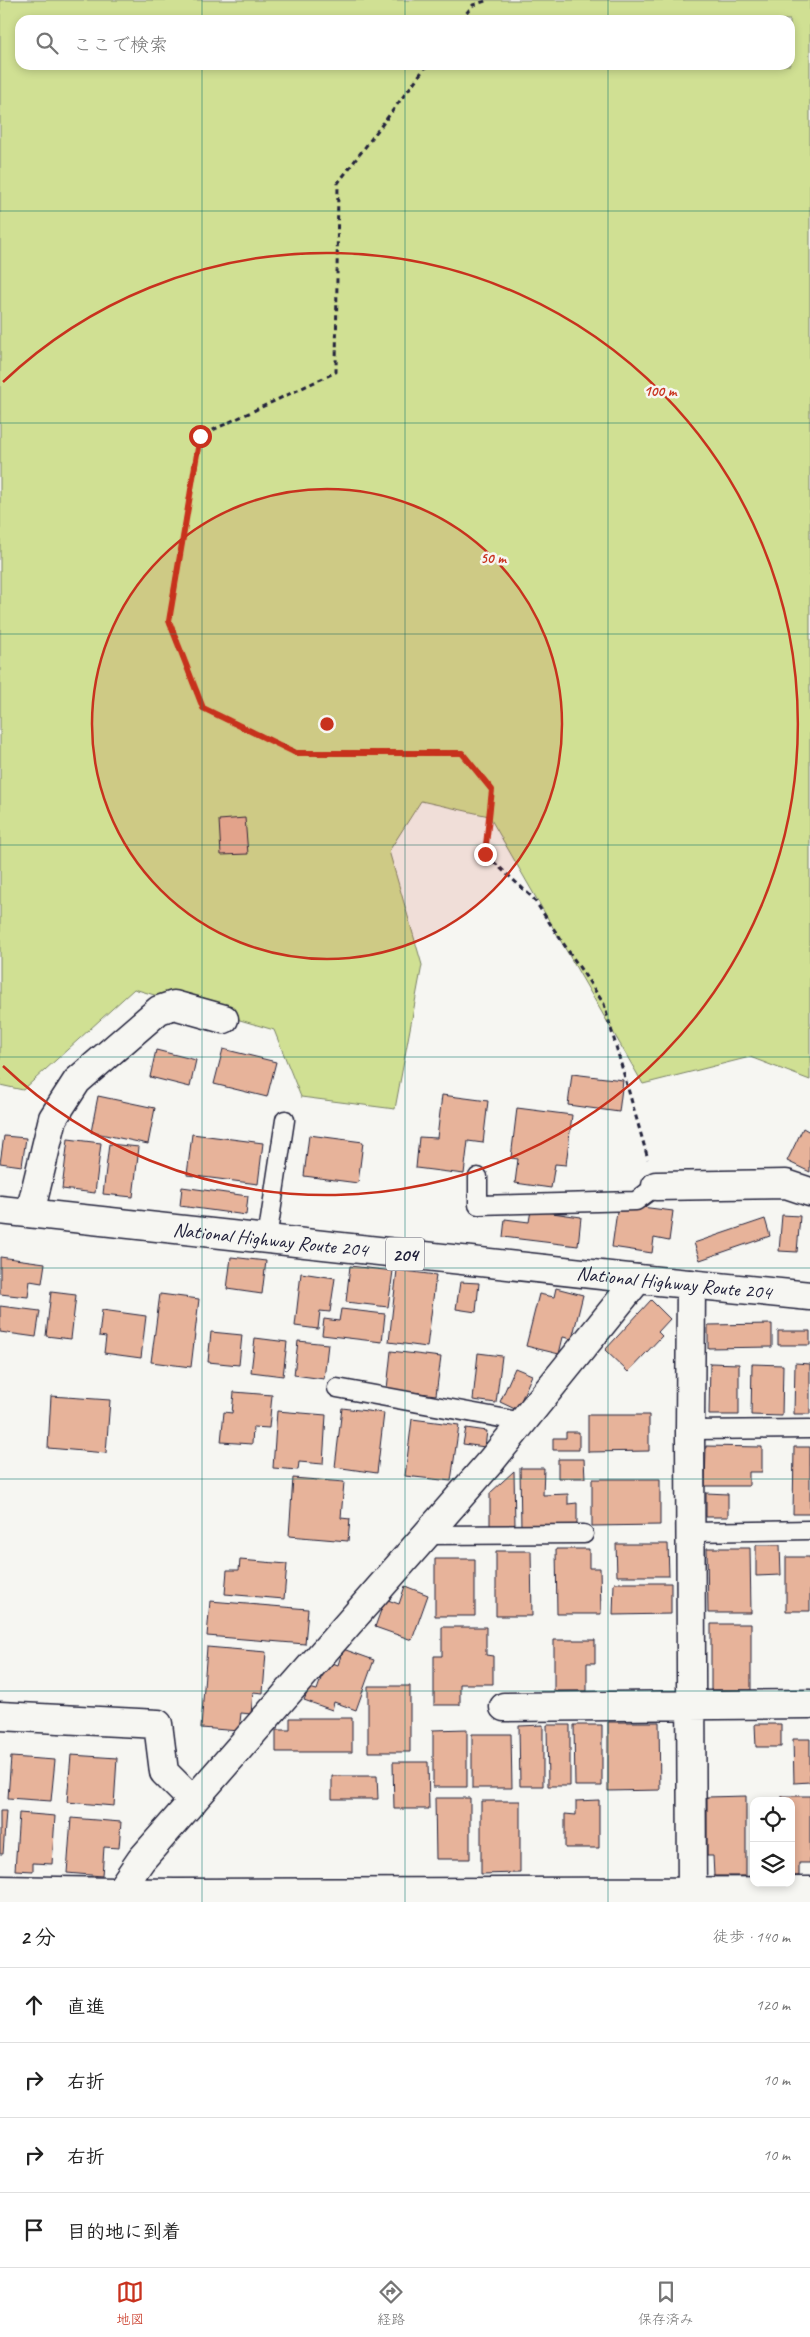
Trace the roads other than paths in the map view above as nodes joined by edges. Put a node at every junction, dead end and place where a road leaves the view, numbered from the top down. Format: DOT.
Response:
graph roads {
  1 [pos="224,1019"];
  2 [pos="285,1120"];
  3 [pos="478,1176"];
  4 [pos="656,1186"];
  5 [pos="810,1192"];
  6 [pos="0,1210"];
  7 [pos="30,1213"];
  8 [pos="267,1239"];
  9 [pos="638,1279"];
  10 [pos="692,1284"];
  11 [pos="810,1296"];
  12 [pos="337,1388"];
  13 [pos="523,1422"];
  14 [pos="810,1429"];
  15 [pos="690,1430"];
  16 [pos="810,1530"];
  17 [pos="690,1532"];
  18 [pos="584,1534"];
  19 [pos="426,1535"];
  20 [pos="810,1704"];
  21 [pos="691,1705"];
  22 [pos="504,1707"];
  23 [pos="0,1716"];
  24 [pos="193,1801"];
  25 [pos="0,1890"];
  26 [pos="810,1891"];
  27 [pos="119,1892"];
  28 [pos="692,1897"];
  29 [pos="174,1898"];
  1 -- 7 [label="main road"];
  2 -- 8 [label="lane"];
  3 -- 4 [label="lane"];
  4 -- 5 [label="main road"];
  6 -- 7 [label="main road, National Highway Route 204 / 204"];
  7 -- 8 [label="main road, National Highway Route 204 / 204"];
  8 -- 9 [label="main road, National Highway Route 204 / 204"];
  9 -- 10 [label="main road, National Highway Route 204 / 204"];
  9 -- 13 [label="main road"];
  10 -- 11 [label="main road, National Highway Route 204 / 204"];
  10 -- 15 [label="main road"];
  12 -- 13 [label="lane"];
  13 -- 19 [label="main road"];
  14 -- 15 [label="lane"];
  15 -- 17 [label="main road"];
  16 -- 17 [label="lane"];
  17 -- 21 [label="main road"];
  18 -- 19 [label="lane"];
  19 -- 24 [label="main road"];
  20 -- 21 [label="main road"];
  21 -- 22 [label="main road"];
  21 -- 28 [label="main road"];
  23 -- 24 [label="main road"];
  24 -- 27 [label="main road"];
  25 -- 27 [label="main road"];
  26 -- 28 [label="main road"];
  27 -- 29 [label="main road"];
  28 -- 29 [label="main road"];
}
